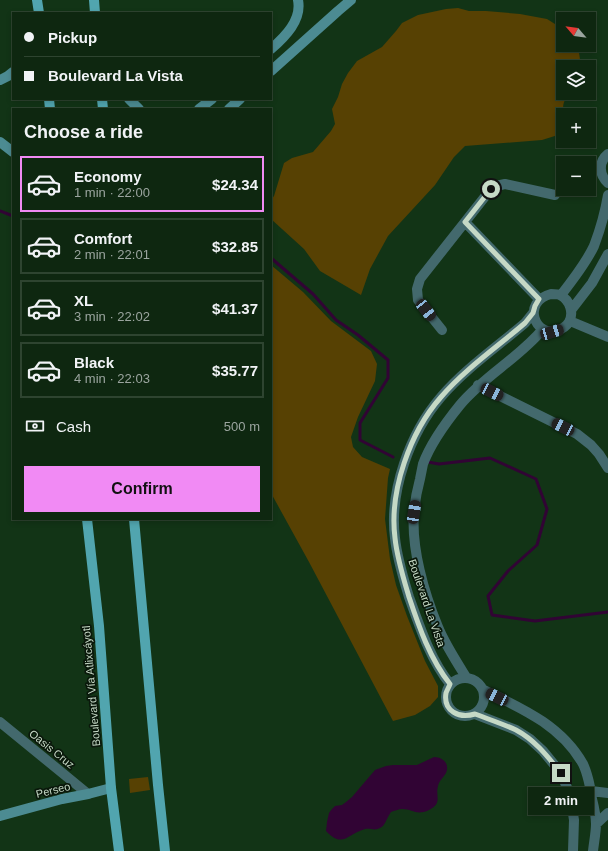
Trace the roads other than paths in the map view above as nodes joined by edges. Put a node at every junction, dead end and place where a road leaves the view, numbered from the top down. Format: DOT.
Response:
graph roads {
  1 [pos="37,0"];
  2 [pos="94,0"];
  3 [pos="298,0"];
  4 [pos="351,0"];
  5 [pos="36,12"];
  6 [pos="39,12"];
  7 [pos="96,12"];
  8 [pos="272,48"];
  9 [pos="272,70"];
  10 [pos="12,73"];
  11 [pos="0,80"];
  12 [pos="130,100"];
  13 [pos="211,100"];
  14 [pos="239,100"];
  15 [pos="138,108"];
  16 [pos="200,108"];
  17 [pos="230,108"];
  18 [pos="0,142"];
  19 [pos="12,151"];
  20 [pos="608,154"];
  21 [pos="608,183"];
  22 [pos="555,195"];
  23 [pos="608,195"];
  24 [pos="465,222"];
  25 [pos="608,254"];
  26 [pos="561,296"];
  27 [pos="539,299"];
  28 [pos="572,309"];
  29 [pos="533,313"];
  30 [pos="570,321"];
  31 [pos="543,329"];
  32 [pos="442,330"];
  33 [pos="608,337"];
  34 [pos="478,385"];
  35 [pos="608,468"];
  36 [pos="88,520"];
  37 [pos="134,520"];
  38 [pos="466,677"];
  39 [pos="450,684"];
  40 [pos="484,690"];
  41 [pos="475,714"];
  42 [pos="0,722"];
  43 [pos="111,788"];
  44 [pos="591,791"];
  45 [pos="608,793"];
  46 [pos="88,794"];
  47 [pos="570,796"];
  48 [pos="608,813"];
  49 [pos="0,816"];
  50 [pos="596,824"];
  51 [pos="119,851"];
  52 [pos="165,851"];
  53 [pos="573,851"];
  54 [pos="593,851"];
  1 -- 5 [label="main road"];
  1 -- 6 [label="main road"];
  2 -- 7 [label="main road"];
  3 -- 8 [label="main road"];
  4 -- 9 [label="main road"];
  10 -- 11 [label="main road"];
  12 -- 15 [label="main road"];
  13 -- 16 [label="main road"];
  14 -- 17 [label="main road"];
  18 -- 19 [label="main road"];
  20 -- 21 [label="street"];
  22 -- 24 [label="street"];
  23 -- 26 [label="street"];
  24 -- 27 [label="street"];
  24 -- 32 [label="street"];
  25 -- 28 [label="street"];
  26 -- 27 [label="street"];
  26 -- 28 [label="street"];
  27 -- 29 [label="street"];
  28 -- 30 [label="street"];
  29 -- 31 [label="street"];
  29 -- 39 [label="street, Boulevard La Vista"];
  30 -- 31 [label="street"];
  30 -- 33 [label="street"];
  31 -- 34 [label="street, Boulevard La Vista"];
  34 -- 35 [label="street"];
  34 -- 38 [label="street, Boulevard La Vista"];
  36 -- 43 [label="main road, Boulevard Vía Atlixcáyotl"];
  37 -- 52 [label="main road"];
  38 -- 39 [label="street"];
  38 -- 40 [label="street"];
  39 -- 41 [label="street"];
  40 -- 41 [label="street"];
  40 -- 44 [label="street"];
  41 -- 47 [label="street"];
  42 -- 46 [label="street, Oasis Cruz"];
  43 -- 46 [label="main road, Perseo"];
  43 -- 51 [label="main road, Boulevard Vía Atlixcáyotl"];
  44 -- 45 [label="street"];
  44 -- 47 [label="street"];
  44 -- 50 [label="street"];
  46 -- 49 [label="main road, Perseo"];
  47 -- 53 [label="street"];
  48 -- 50 [label="street"];
  50 -- 54 [label="street"];
}
